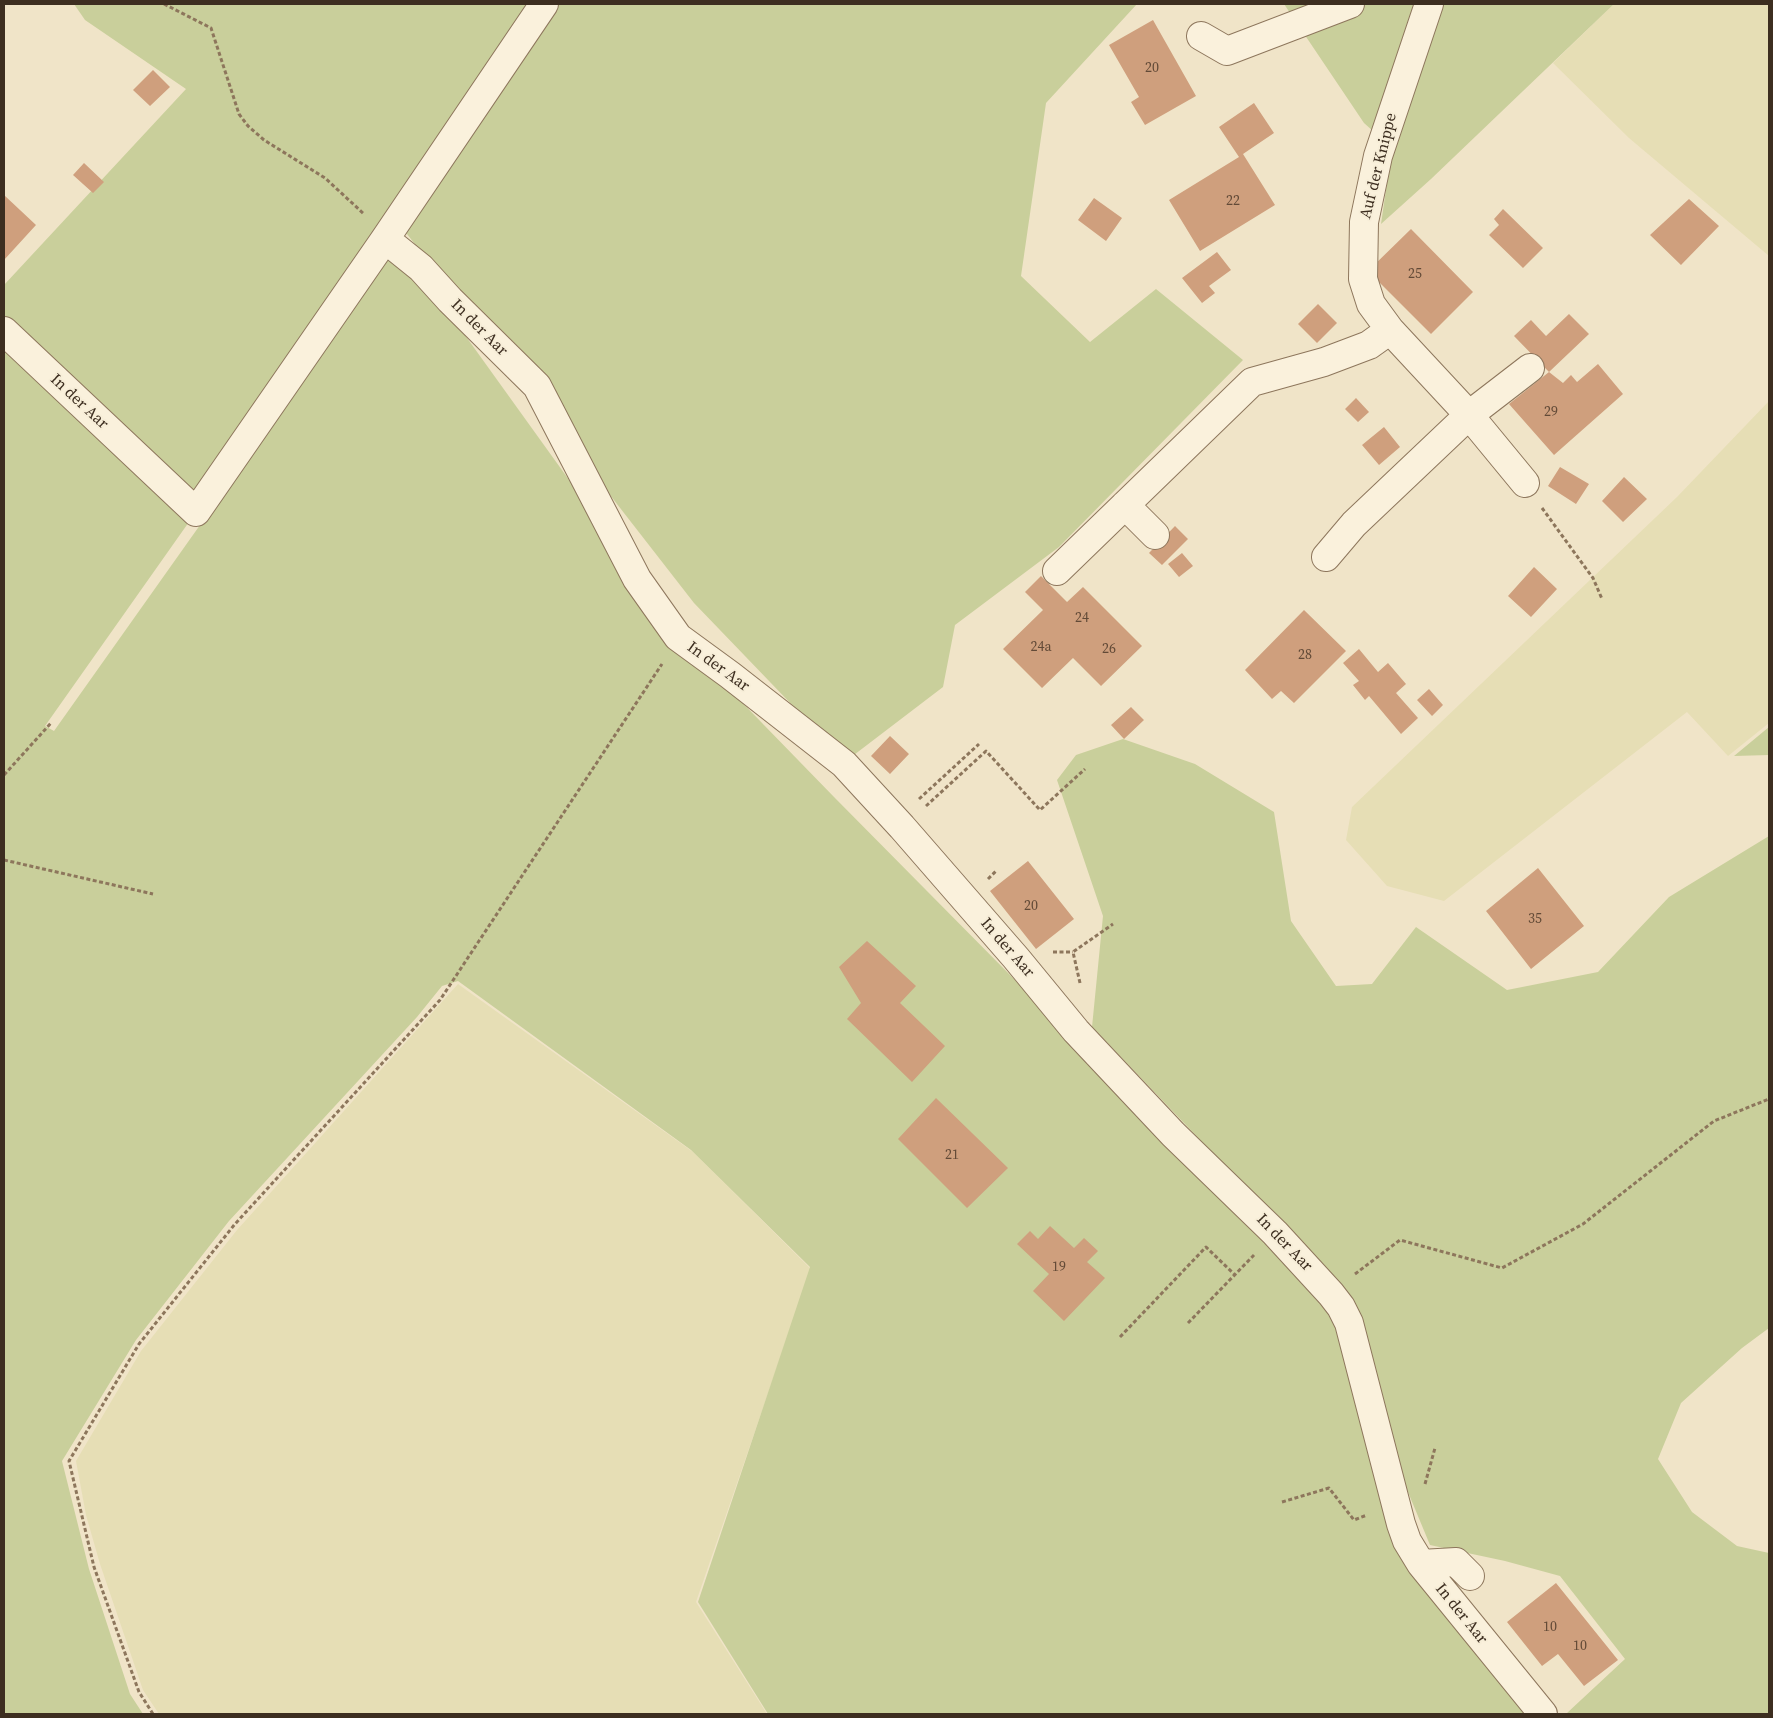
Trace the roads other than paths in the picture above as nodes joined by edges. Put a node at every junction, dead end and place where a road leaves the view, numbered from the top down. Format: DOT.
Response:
graph roads {
  1 [pos="544,4"];
  2 [pos="1350,4"];
  3 [pos="1429,4"];
  4 [pos="1201,36"];
  5 [pos="386,239"];
  6 [pos="1390,330"];
  7 [pos="4,331"];
  8 [pos="1530,368"];
  9 [pos="1469,415"];
  10 [pos="1525,483"];
  11 [pos="1125,505"];
  12 [pos="1155,534"];
  13 [pos="1326,557"];
  14 [pos="1057,571"];
  15 [pos="1420,1564"];
  16 [pos="1470,1576"];
  17 [pos="1543,1714"];
  1 -- 5 [label="street, In der Aar"];
  2 -- 4 [label="street"];
  3 -- 6 [label="street, Auf der Knippe"];
  5 -- 7 [label="street, In der Aar"];
  5 -- 15 [label="street, In der Aar"];
  6 -- 9 [label="street, Auf der Knippe"];
  6 -- 11 [label="street"];
  8 -- 9 [label="street"];
  9 -- 10 [label="street, Auf der Knippe"];
  9 -- 13 [label="street"];
  11 -- 12 [label="street"];
  11 -- 14 [label="street"];
  15 -- 16 [label="street"];
  15 -- 17 [label="street, In der Aar"];
}
